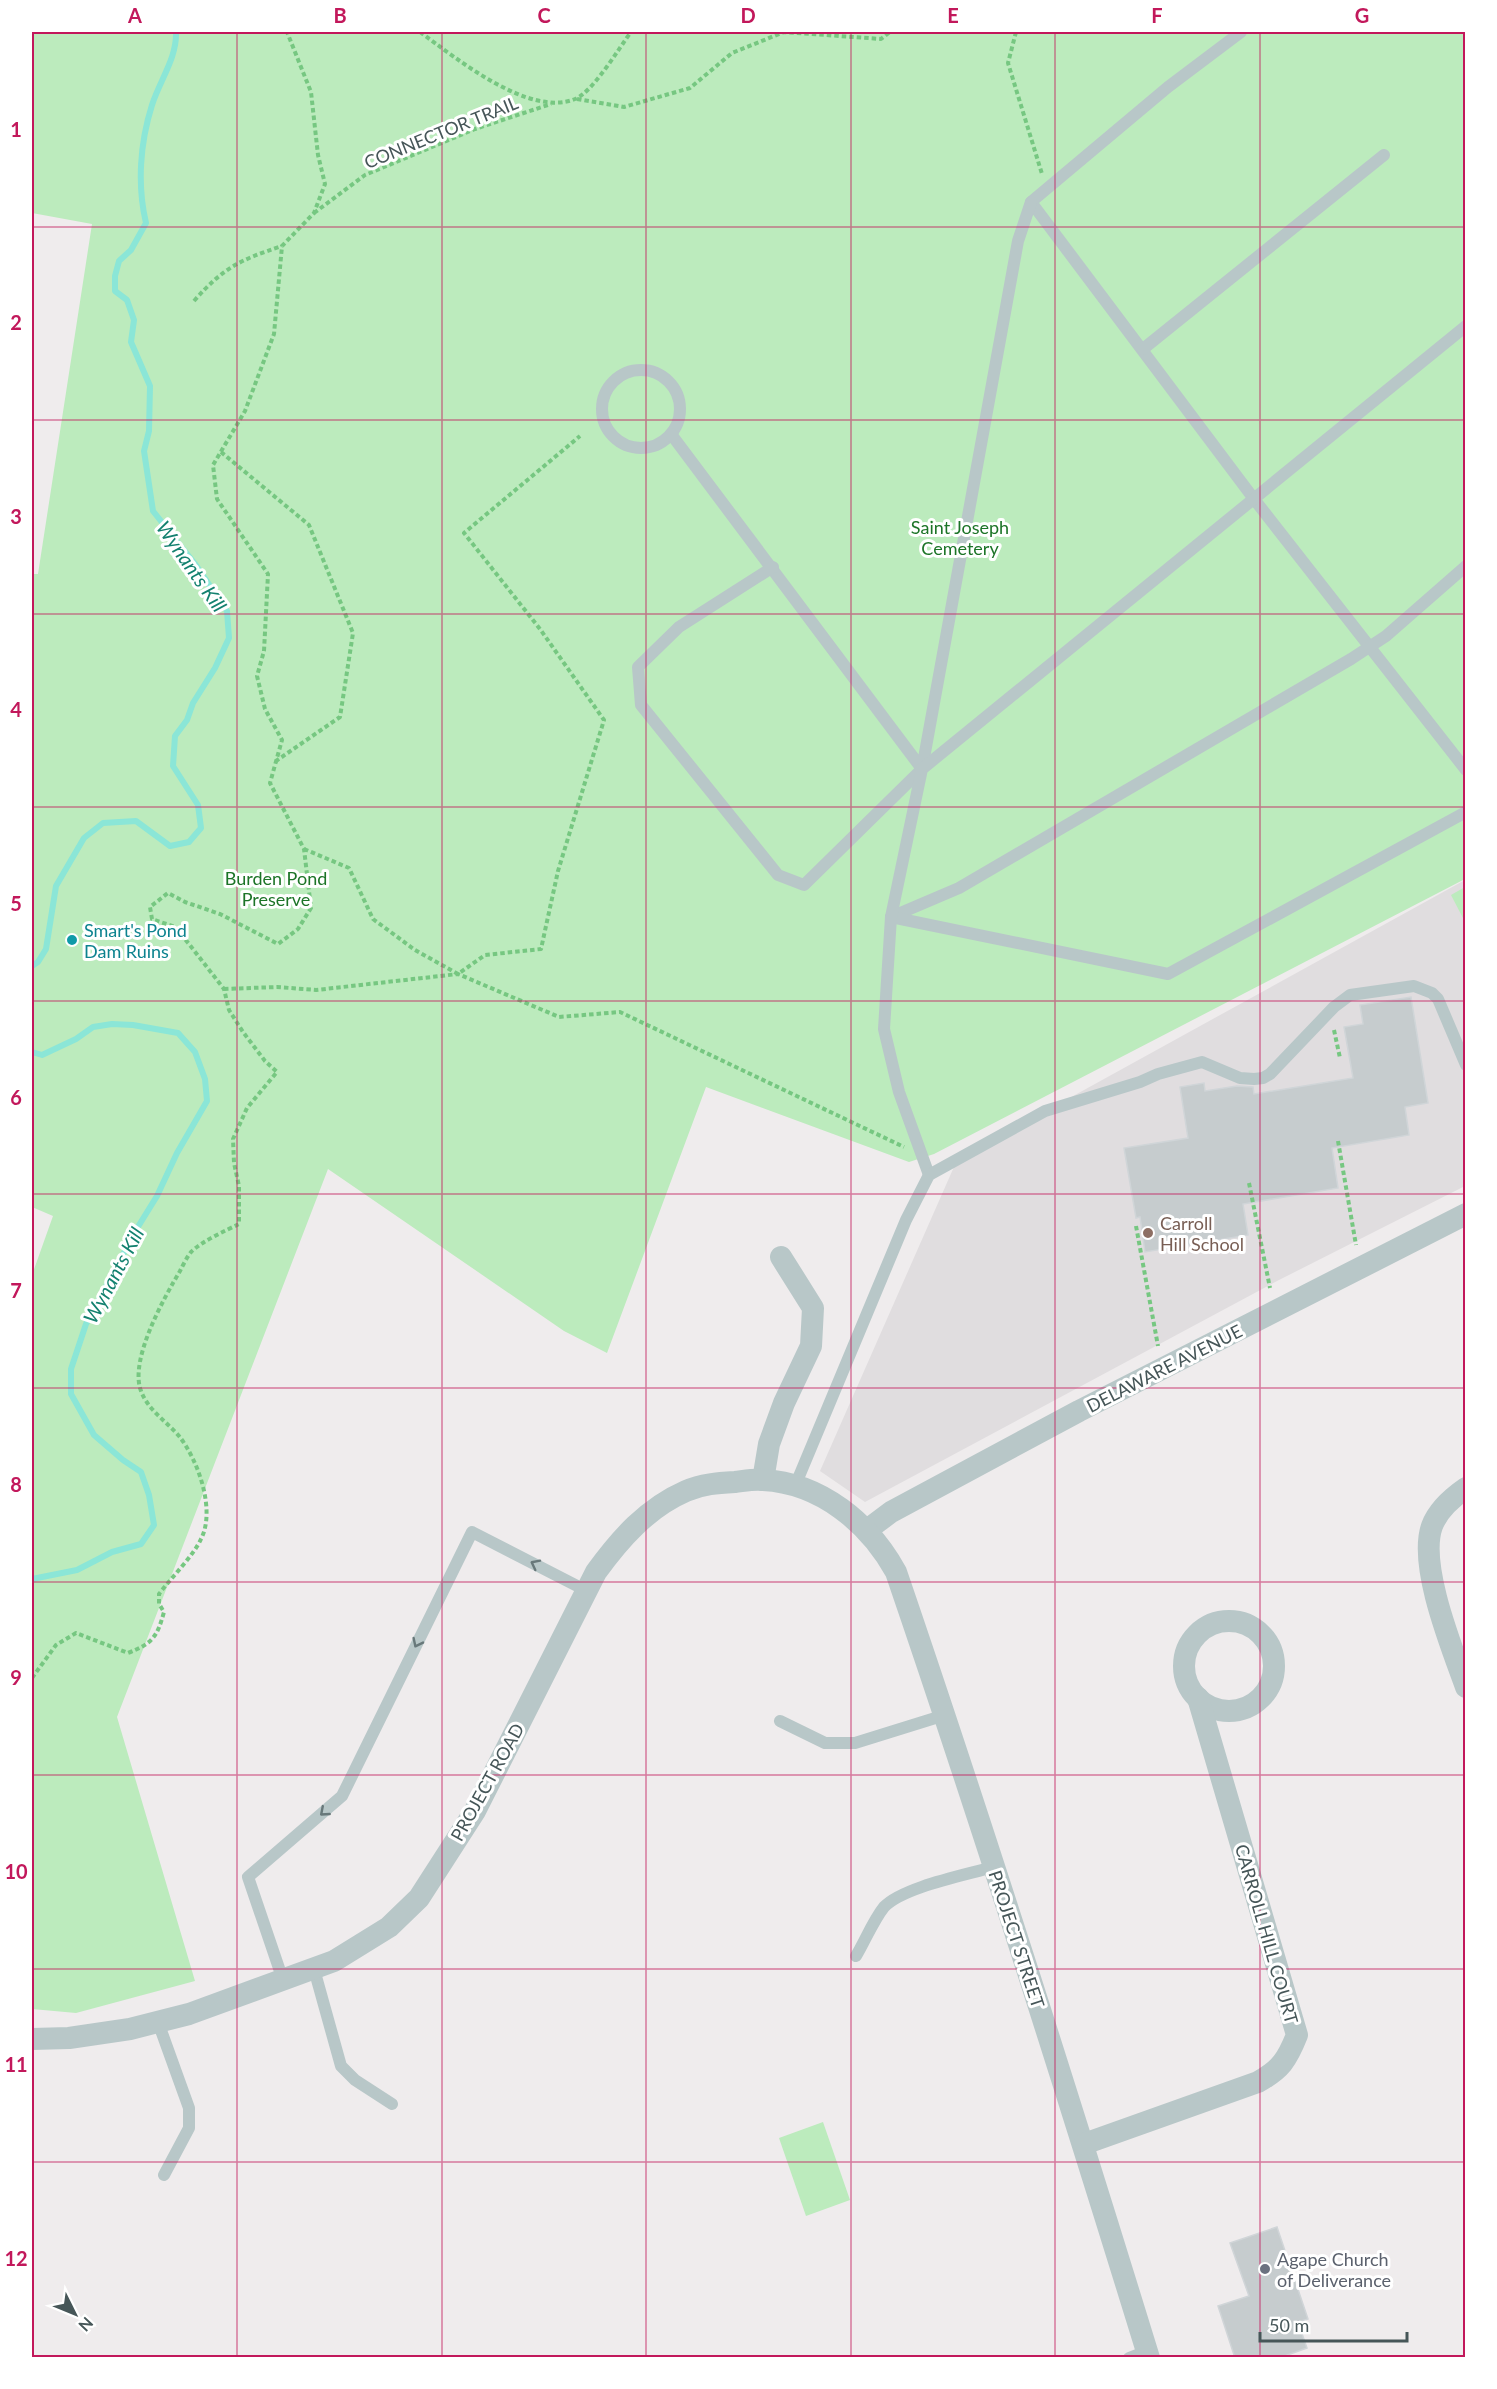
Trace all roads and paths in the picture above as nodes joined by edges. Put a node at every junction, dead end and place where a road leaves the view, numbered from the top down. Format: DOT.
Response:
graph roads {
  1 [pos="287,32"];
  2 [pos="420,32"];
  3 [pos="631,32"];
  4 [pos="890,32"];
  5 [pos="1016,32"];
  6 [pos="1240,32"];
  7 [pos="577,99"];
  8 [pos="552,104"];
  9 [pos="1384,155"];
  10 [pos="1046,189"];
  11 [pos="1031,202"];
  12 [pos="314,213"];
  13 [pos="282,246"];
  14 [pos="194,301"];
  15 [pos="1466,326"];
  16 [pos="1143,349"];
  17 [pos="671,434"];
  18 [pos="580,436"];
  19 [pos="221,452"];
  20 [pos="1254,499"];
  21 [pos="1466,566"];
  22 [pos="773,567"];
  23 [pos="1368,646"];
  24 [pos="275,762"];
  25 [pos="922,769"];
  26 [pos="1466,770"];
  27 [pos="1466,812"];
  28 [pos="304,849"];
  29 [pos="891,916"];
  30 [pos="458,975"];
  31 [pos="224,989"];
  32 [pos="1330,1011"];
  33 [pos="1340,1058"];
  34 [pos="1466,1065"];
  35 [pos="1338,1141"];
  36 [pos="922,1155"];
  37 [pos="929,1175"];
  38 [pos="1249,1184"];
  39 [pos="1466,1214"];
  40 [pos="1136,1226"];
  41 [pos="1356,1245"];
  42 [pos="781,1257"];
  43 [pos="1270,1288"];
  44 [pos="1158,1346"];
  45 [pos="763,1480"];
  46 [pos="795,1486"];
  47 [pos="1466,1488"];
  48 [pos="867,1530"];
  49 [pos="587,1591"];
  50 [pos="32,1678"];
  51 [pos="1466,1687"];
  52 [pos="1198,1698"];
  53 [pos="945,1715"];
  54 [pos="780,1721"];
  55 [pos="993,1867"];
  56 [pos="856,1956"];
  57 [pos="314,1969"];
  58 [pos="283,1980"];
  59 [pos="158,2022"];
  60 [pos="32,2039"];
  61 [pos="392,2104"];
  62 [pos="1084,2144"];
  63 [pos="164,2175"];
  64 [pos="1142,2355"];
  1 -- 12 [label="path"];
  2 -- 8 [label="path"];
  3 -- 7 [label="path"];
  4 -- 7 [label="path"];
  5 -- 10 [label="path"];
  6 -- 10 [label="lane"];
  7 -- 8 [label="path, CONNECTOR TRAIL"];
  8 -- 12 [label="path, CONNECTOR TRAIL"];
  9 -- 16 [label="lane"];
  10 -- 11 [label="lane"];
  11 -- 16 [label="lane"];
  11 -- 25 [label="lane"];
  12 -- 13 [label="path"];
  13 -- 14 [label="path"];
  13 -- 19 [label="path"];
  15 -- 20 [label="lane"];
  16 -- 20 [label="lane"];
  17 -- 17 [label="lane"];
  17 -- 22 [label="lane"];
  18 -- 30 [label="path"];
  19 -- 24 [label="path"];
  19 -- 24 [label="path"];
  20 -- 23 [label="lane"];
  20 -- 25 [label="lane"];
  21 -- 23 [label="lane"];
  22 -- 25 [label="lane"];
  22 -- 25 [label="lane"];
  23 -- 26 [label="lane"];
  23 -- 29 [label="lane"];
  24 -- 28 [label="path"];
  25 -- 29 [label="lane"];
  27 -- 29 [label="lane"];
  28 -- 30 [label="path"];
  28 -- 31 [label="path"];
  29 -- 36 [label="lane"];
  30 -- 31 [label="path"];
  30 -- 36 [label="path"];
  31 -- 50 [label="path"];
  32 -- 33 [label="path"];
  32 -- 34 [label="lane"];
  32 -- 37 [label="lane"];
  35 -- 41 [label="path"];
  36 -- 37 [label="lane"];
  37 -- 46 [label="lane"];
  38 -- 43 [label="path"];
  39 -- 48 [label="street, DELAWARE AVENUE"];
  40 -- 44 [label="path"];
  42 -- 45 [label="street"];
  45 -- 46 [label="street, PROJECT ROAD"];
  45 -- 49 [label="street, PROJECT ROAD"];
  46 -- 48 [label="street, PROJECT ROAD"];
  47 -- 51 [label="street"];
  48 -- 53 [label="street, PROJECT STREET"];
  49 -- 57 [label="street, PROJECT ROAD"];
  49 -- 58 [label="lane, one-way"];
  52 -- 52 [label="street, CARROLL HILL COURT"];
  52 -- 62 [label="street, CARROLL HILL COURT"];
  53 -- 54 [label="lane"];
  53 -- 55 [label="street, PROJECT STREET"];
  55 -- 56 [label="lane"];
  55 -- 62 [label="street, PROJECT STREET"];
  57 -- 58 [label="street, PROJECT ROAD"];
  57 -- 61 [label="lane"];
  58 -- 59 [label="street, PROJECT ROAD"];
  59 -- 60 [label="street, PROJECT ROAD"];
  59 -- 63 [label="lane"];
  62 -- 64 [label="street, PROJECT STREET"];
}
